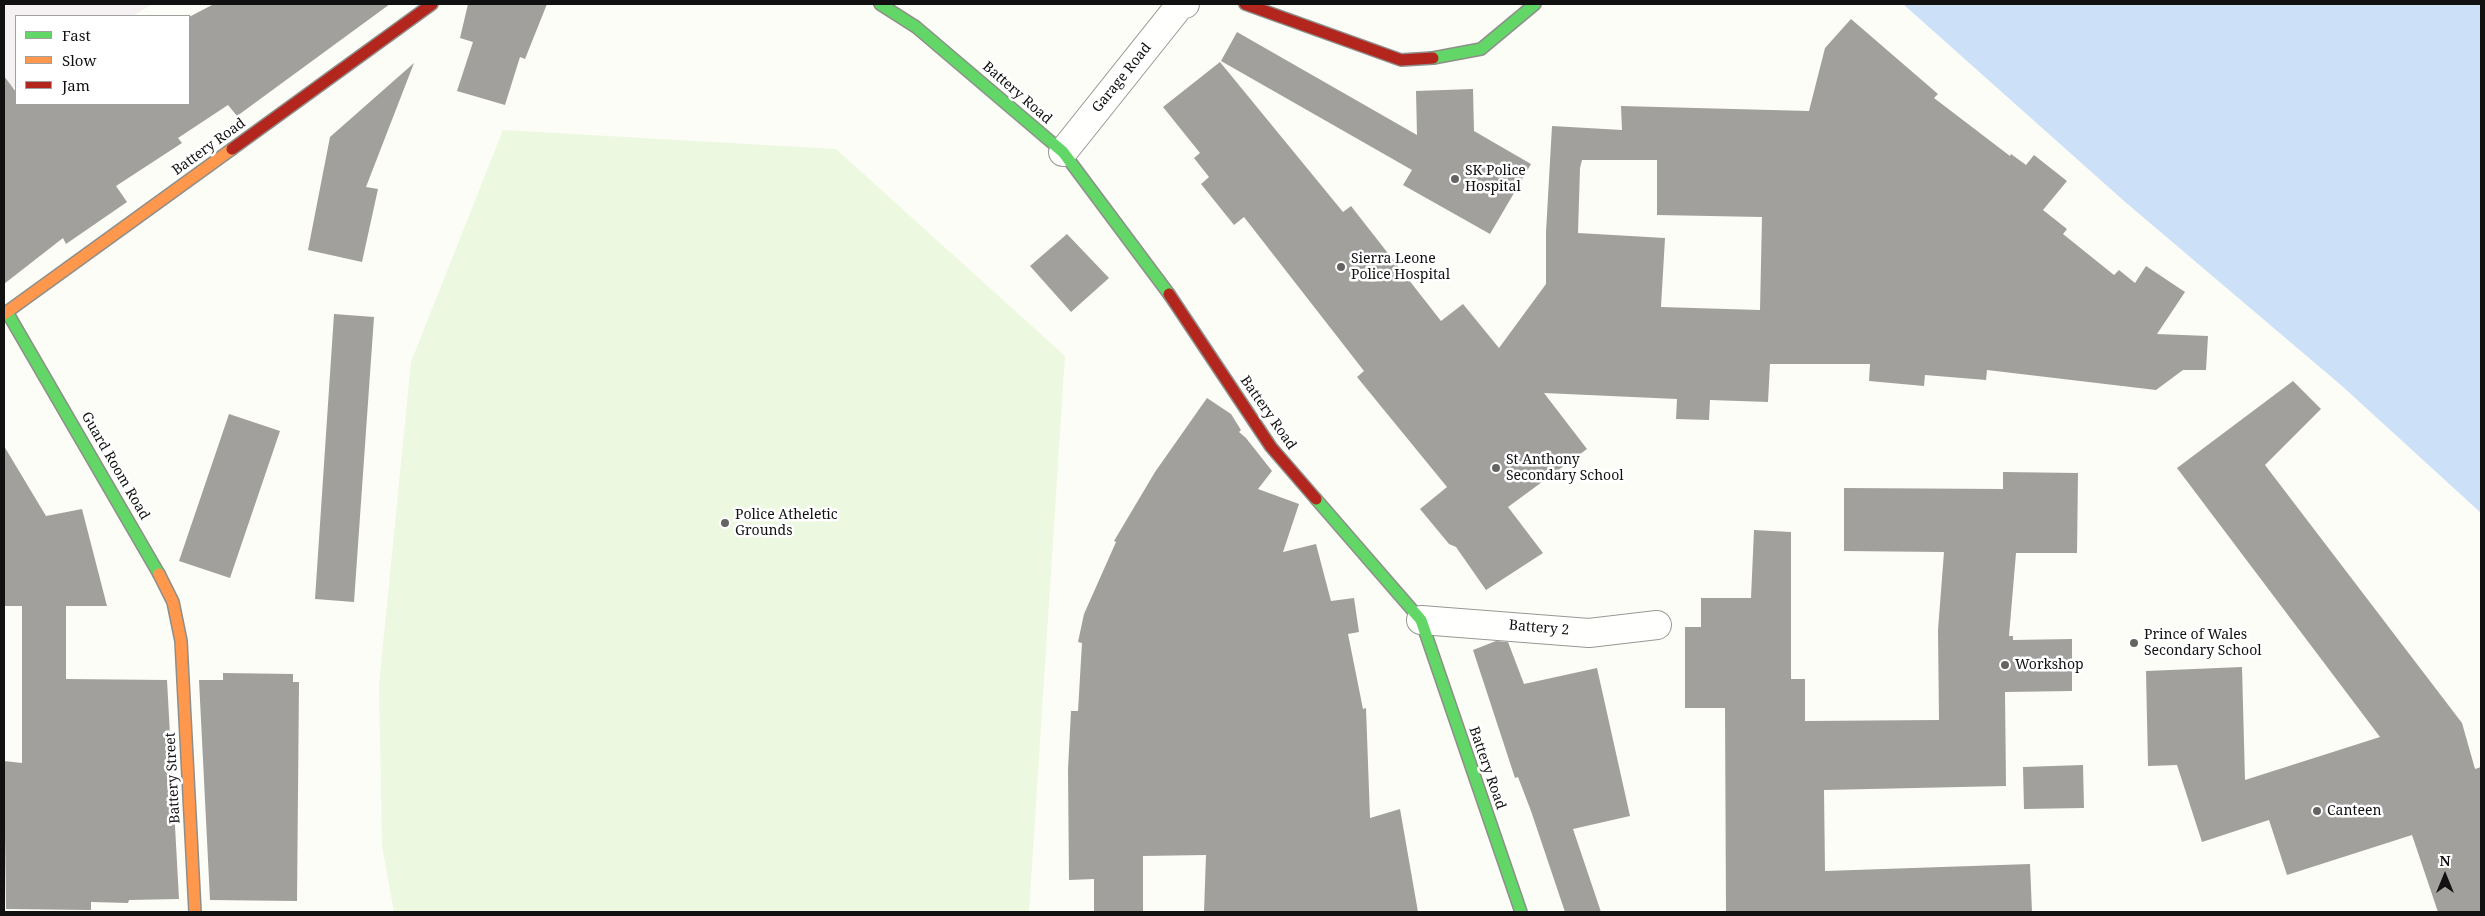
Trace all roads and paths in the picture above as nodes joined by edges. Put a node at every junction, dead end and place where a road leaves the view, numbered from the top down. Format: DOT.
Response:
graph roads {
  1 [pos="432,4"];
  2 [pos="880,4"];
  3 [pos="1183,4"];
  4 [pos="1245,4"];
  5 [pos="1535,4"];
  6 [pos="1063,152"];
  7 [pos="5,313"];
  8 [pos="1421,620"];
  9 [pos="1657,625"];
  10 [pos="181,642"];
  11 [pos="195,912"];
  12 [pos="1521,912"];
  1 -- 7 [label="street, Battery Road"];
  2 -- 6 [label="street, Battery Road"];
  3 -- 6 [label="street, Garage Road"];
  4 -- 5 [label="street"];
  6 -- 8 [label="street, Battery Road"];
  7 -- 10 [label="street, Guard Room Road"];
  8 -- 9 [label="street, Battery 2"];
  8 -- 12 [label="street, Battery Road"];
  10 -- 11 [label="street, Battery Street"];
}
